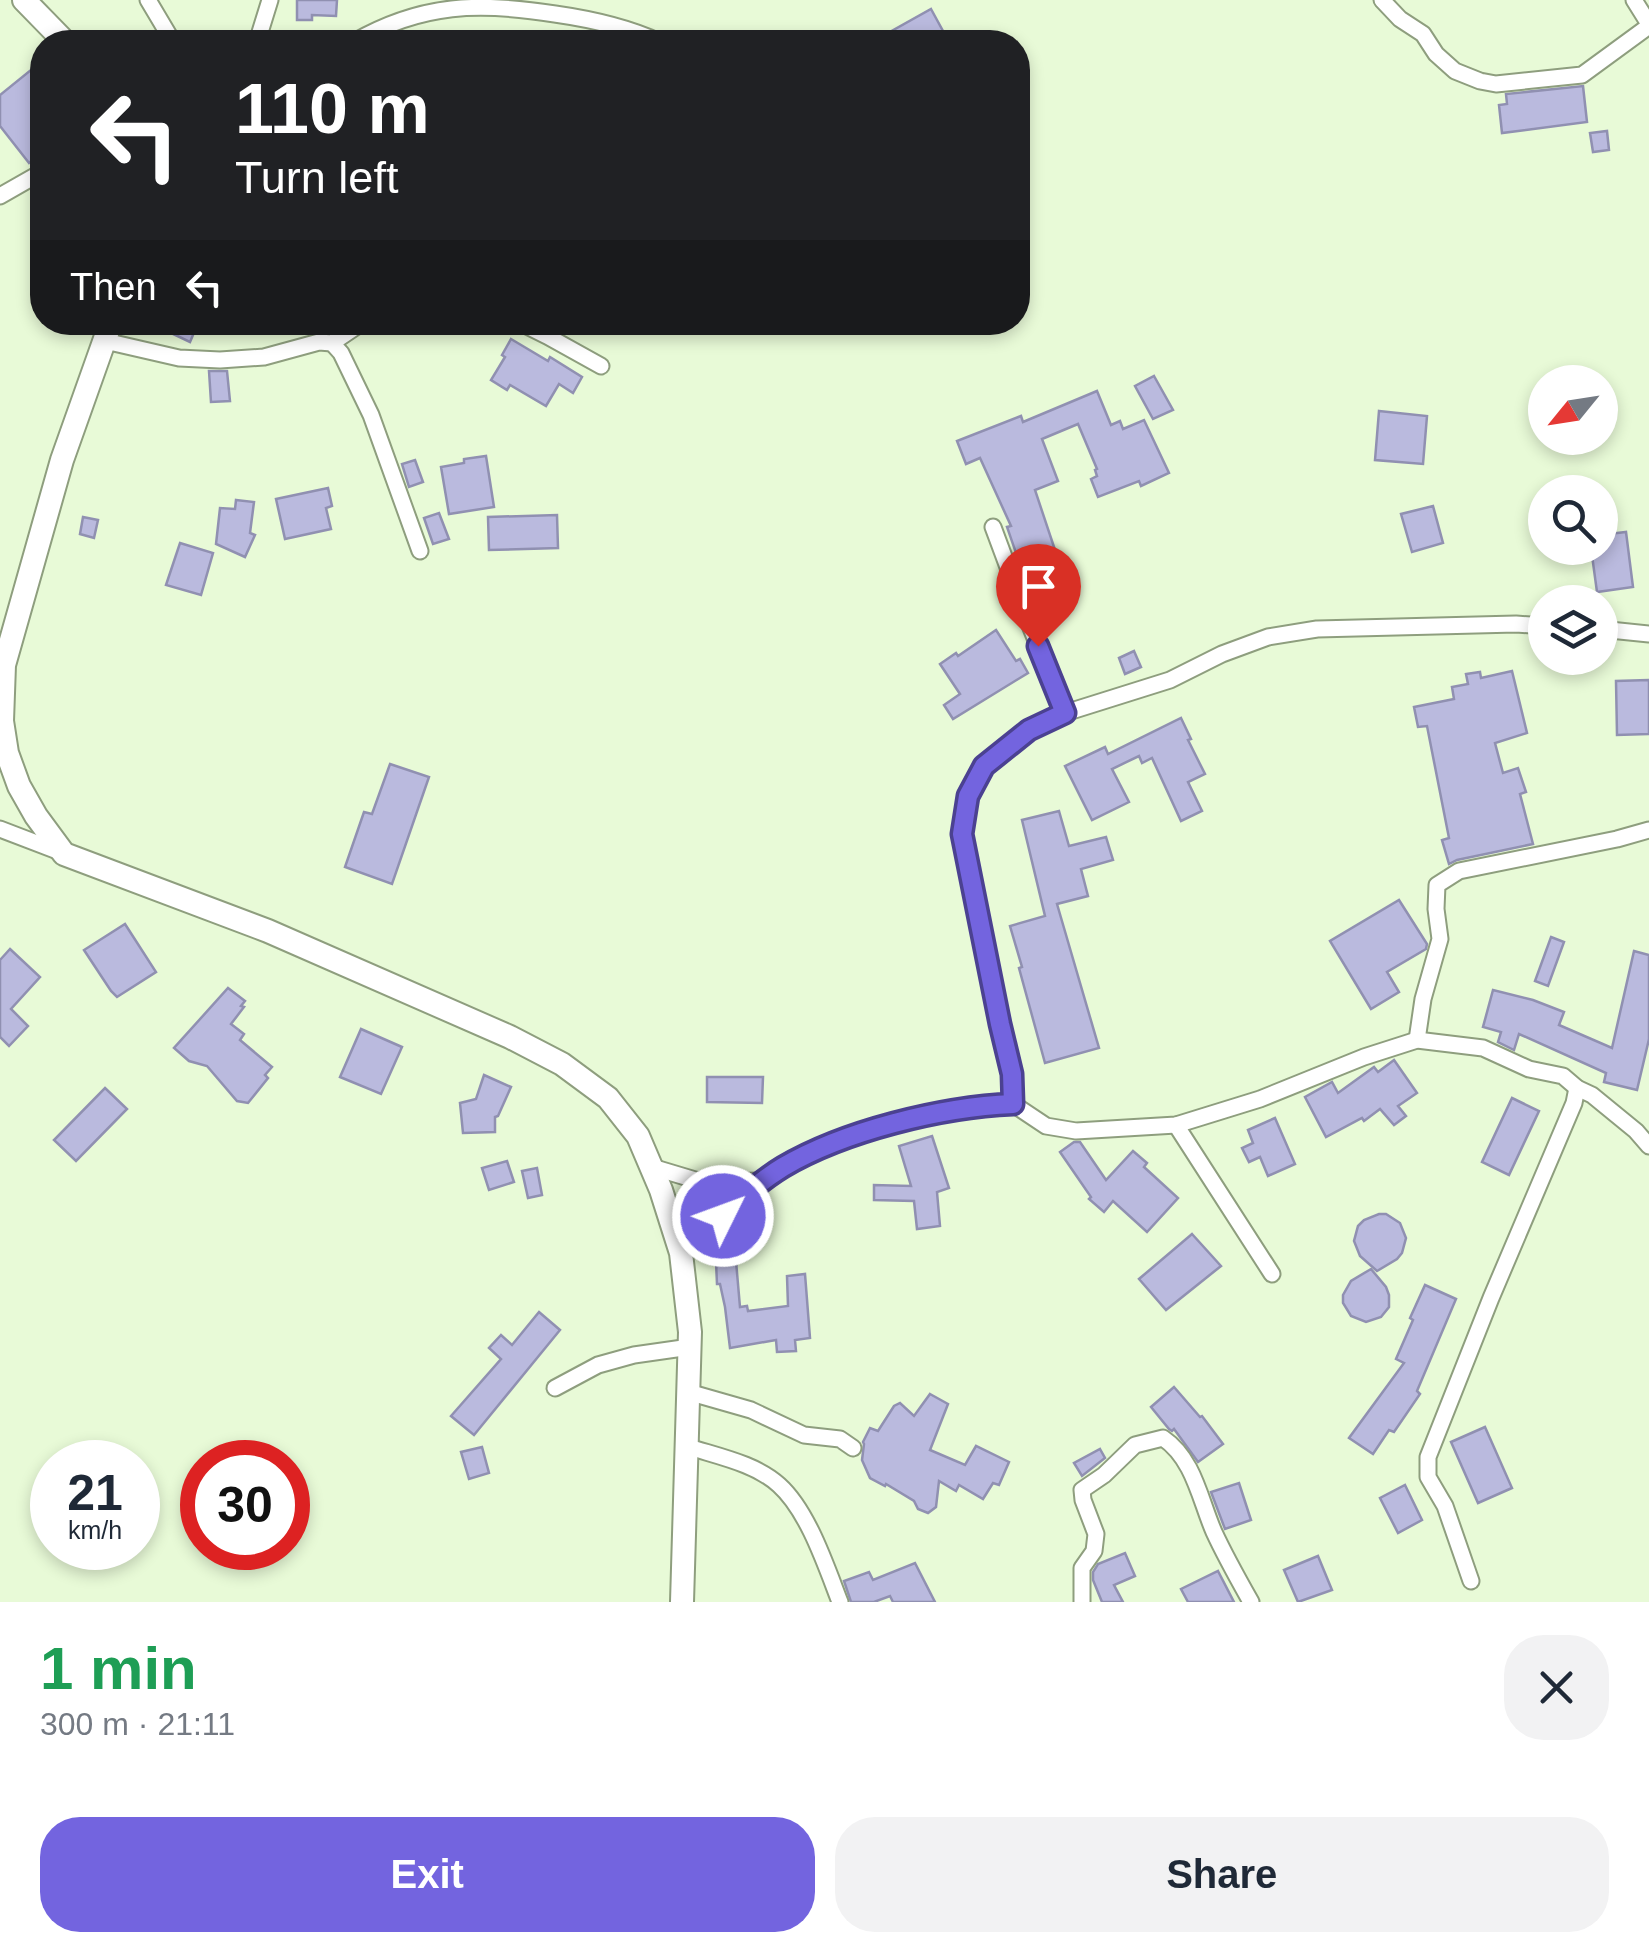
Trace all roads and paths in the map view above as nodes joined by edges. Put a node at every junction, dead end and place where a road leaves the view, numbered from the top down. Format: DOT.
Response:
graph roads {
  1 [pos="24,0"];
  2 [pos="148,0"];
  3 [pos="270,0"];
  4 [pos="1382,0"];
  5 [pos="1634,0"];
  6 [pos="514,3"];
  7 [pos="460,4"];
  8 [pos="1649,25"];
  9 [pos="53,30"];
  10 [pos="166,30"];
  11 [pos="261,30"];
  12 [pos="379,30"];
  13 [pos="624,30"];
  14 [pos="30,179"];
  15 [pos="0,196"];
  16 [pos="107,335"];
  17 [pos="116,335"];
  18 [pos="344,335"];
  19 [pos="545,335"];
  20 [pos="332,343"];
  21 [pos="601,366"];
  22 [pos="993,527"];
  23 [pos="420,551"];
  24 [pos="1528,625"];
  25 [pos="1618,631"];
  26 [pos="1649,634"];
  27 [pos="2,668"];
  28 [pos="1065,713"];
  29 [pos="3,751"];
  30 [pos="0,829"];
  31 [pos="1649,830"];
  32 [pos="64,854"];
  33 [pos="1416,1040"];
  34 [pos="1577,1088"];
  35 [pos="1013,1104"];
  36 [pos="1176,1125"];
  37 [pos="1643,1130"];
  38 [pos="1649,1146"];
  39 [pos="652,1166"];
  40 [pos="763,1181"];
  41 [pos="681,1252"];
  42 [pos="1272,1274"];
  43 [pos="690,1346"];
  44 [pos="556,1388"];
  45 [pos="688,1392"];
  46 [pos="686,1446"];
  47 [pos="852,1448"];
  48 [pos="1471,1581"];
  49 [pos="682,1602"];
  50 [pos="840,1602"];
  51 [pos="1082,1602"];
  52 [pos="1251,1602"];
  1 -- 9 [label="street"];
  2 -- 10 [label="street"];
  3 -- 11 [label="street"];
  4 -- 8 [label="street"];
  5 -- 8 [label="street"];
  6 -- 7 [label="street"];
  6 -- 13 [label="street"];
  7 -- 12 [label="street"];
  14 -- 15 [label="street"];
  16 -- 27 [label="street"];
  17 -- 20 [label="street"];
  18 -- 20 [label="street"];
  19 -- 21 [label="street"];
  20 -- 23 [label="street"];
  22 -- 28 [label="street"];
  24 -- 28 [label="street"];
  25 -- 26 [label="street"];
  27 -- 29 [label="street"];
  28 -- 35 [label="street"];
  29 -- 32 [label="street"];
  30 -- 32 [label="street"];
  31 -- 33 [label="street"];
  32 -- 39 [label="street"];
  33 -- 34 [label="street"];
  33 -- 36 [label="street"];
  34 -- 37 [label="street"];
  34 -- 48 [label="street"];
  35 -- 36 [label="street"];
  35 -- 40 [label="street"];
  36 -- 42 [label="street"];
  37 -- 38 [label="street"];
  39 -- 40 [label="street"];
  39 -- 41 [label="street"];
  40 -- 41 [label="street"];
  41 -- 43 [label="street"];
  43 -- 44 [label="street"];
  43 -- 45 [label="street"];
  45 -- 46 [label="street"];
  45 -- 47 [label="street"];
  46 -- 49 [label="street"];
  46 -- 50 [label="street"];
  51 -- 52 [label="street"];
}
